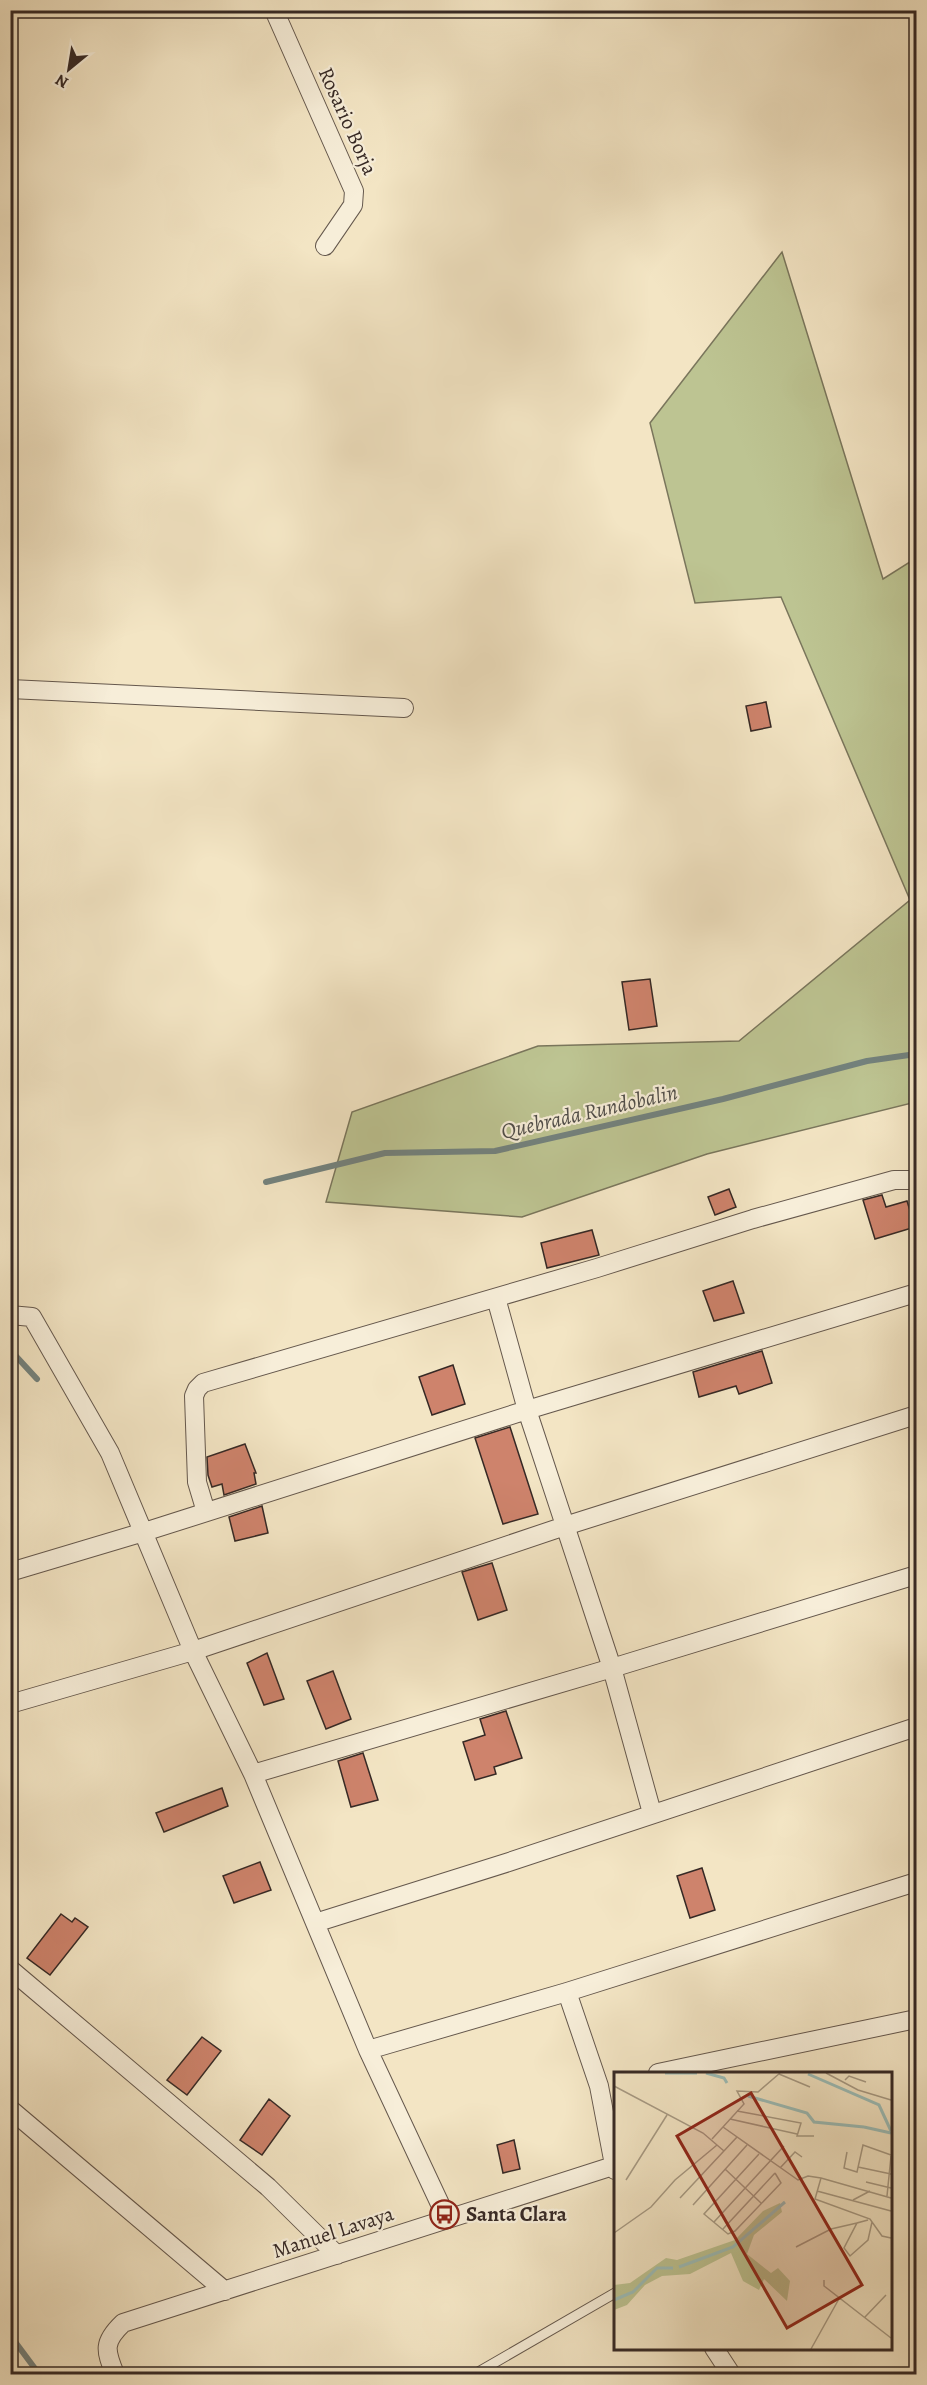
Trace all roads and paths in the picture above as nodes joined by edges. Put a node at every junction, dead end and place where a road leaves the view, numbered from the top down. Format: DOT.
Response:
graph roads {
  1 [pos="274,10"];
  2 [pos="325,246"];
  3 [pos="10,689"];
  4 [pos="405,708"];
  5 [pos="916,1180"];
  6 [pos="916,1293"];
  7 [pos="496,1298"];
  8 [pos="10,1315"];
  9 [pos="527,1410"];
  10 [pos="916,1415"];
  11 [pos="206,1512"];
  12 [pos="565,1526"];
  13 [pos="144,1532"];
  14 [pos="10,1572"];
  15 [pos="916,1575"];
  16 [pos="193,1651"];
  17 [pos="612,1668"];
  18 [pos="10,1704"];
  19 [pos="916,1727"];
  20 [pos="253,1774"];
  21 [pos="652,1813"];
  22 [pos="916,1882"];
  23 [pos="315,1923"];
  24 [pos="10,1969"];
  25 [pos="567,1992"];
  26 [pos="916,2019"];
  27 [pos="368,2050"];
  28 [pos="663,2072"];
  29 [pos="607,2084"];
  30 [pos="10,2109"];
  31 [pos="614,2168"];
  32 [pos="447,2219"];
  33 [pos="337,2255"];
  34 [pos="225,2291"];
  35 [pos="614,2294"];
  36 [pos="715,2349"];
  37 [pos="115,2374"];
  38 [pos="475,2374"];
  39 [pos="731,2374"];
  1 -- 2 [label="street, Rosario Borja"];
  3 -- 4 [label="street"];
  5 -- 7 [label="street"];
  6 -- 9 [label="street"];
  7 -- 9 [label="street"];
  7 -- 11 [label="street"];
  8 -- 13 [label="street"];
  9 -- 11 [label="street"];
  9 -- 12 [label="street"];
  10 -- 12 [label="street"];
  11 -- 13 [label="street"];
  12 -- 16 [label="street"];
  12 -- 17 [label="street"];
  13 -- 14 [label="street"];
  13 -- 16 [label="street"];
  15 -- 17 [label="street"];
  16 -- 18 [label="street"];
  16 -- 20 [label="street"];
  17 -- 20 [label="street"];
  17 -- 21 [label="street"];
  19 -- 21 [label="street"];
  20 -- 23 [label="street"];
  21 -- 23 [label="street"];
  22 -- 25 [label="street"];
  23 -- 27 [label="street"];
  24 -- 33 [label="street"];
  25 -- 27 [label="street"];
  25 -- 29 [label="street"];
  26 -- 28 [label="street"];
  27 -- 32 [label="street"];
  29 -- 31 [label="street"];
  30 -- 34 [label="street"];
  31 -- 32 [label="street, Manuel Lavaya"];
  32 -- 33 [label="street, Manuel Lavaya"];
  33 -- 34 [label="street, Manuel Lavaya"];
  34 -- 37 [label="street, Manuel Lavaya"];
  35 -- 38 [label="lane"];
  36 -- 39 [label="street"];
}
